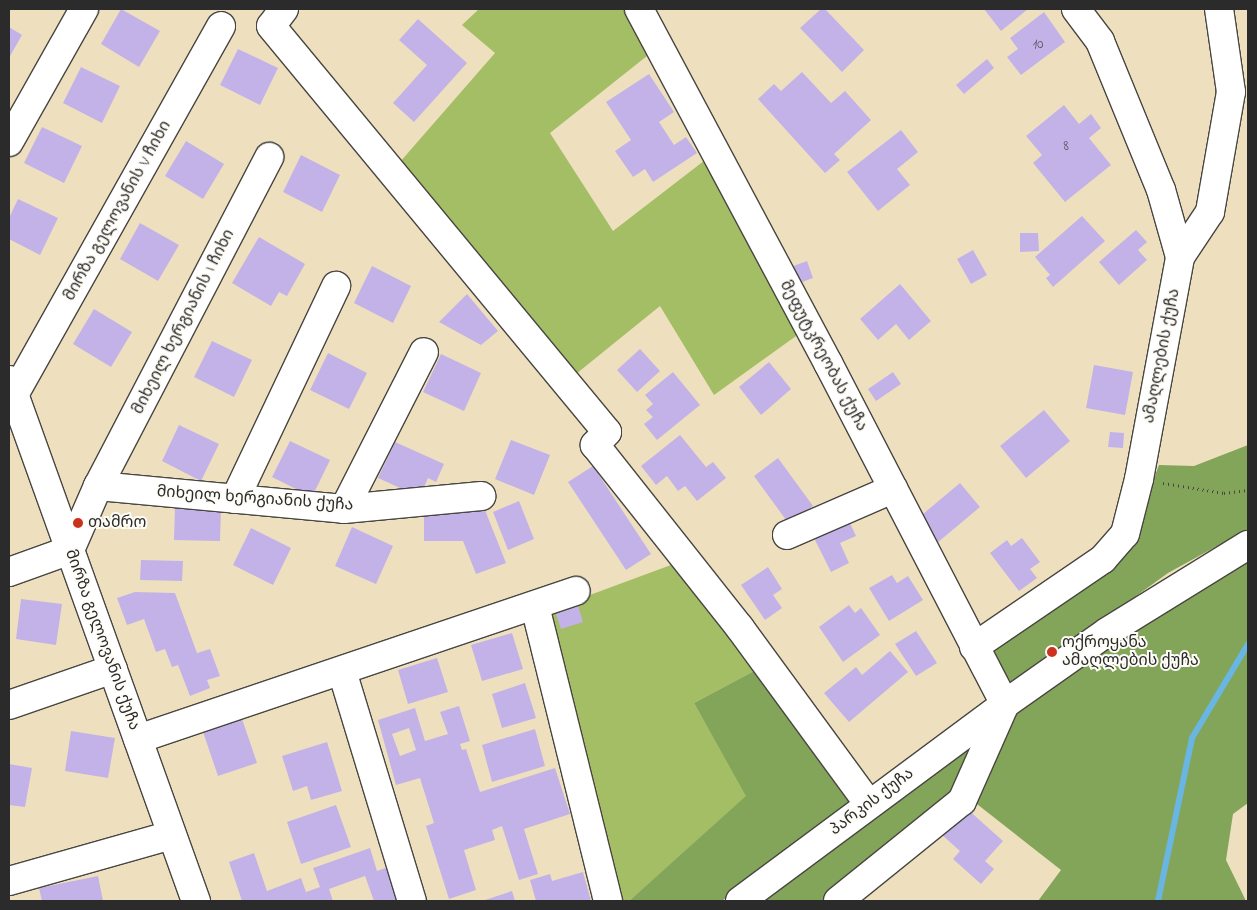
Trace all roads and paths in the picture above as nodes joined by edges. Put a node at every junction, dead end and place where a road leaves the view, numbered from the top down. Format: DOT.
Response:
graph roads {
  1 [pos="84,9"];
  2 [pos="284,9"];
  3 [pos="640,9"];
  4 [pos="1076,9"];
  5 [pos="1219,9"];
  6 [pos="221,26"];
  7 [pos="9,142"];
  8 [pos="269,157"];
  9 [pos="1180,257"];
  10 [pos="336,286"];
  11 [pos="424,352"];
  12 [pos="11,391"];
  13 [pos="1139,479"];
  14 [pos="98,486"];
  15 [pos="893,489"];
  16 [pos="1248,490"];
  17 [pos="481,496"];
  18 [pos="235,499"];
  19 [pos="344,509"];
  20 [pos="787,535"];
  21 [pos="1248,545"];
  22 [pos="70,550"];
  23 [pos="9,572"];
  24 [pos="576,591"];
  25 [pos="535,606"];
  26 [pos="974,647"];
  27 [pos="112,669"];
  28 [pos="342,671"];
  29 [pos="1005,704"];
  30 [pos="9,705"];
  31 [pos="138,739"];
  32 [pos="869,804"];
  33 [pos="172,835"];
  34 [pos="9,881"];
  35 [pos="196,901"];
  36 [pos="412,901"];
  37 [pos="608,901"];
  38 [pos="740,901"];
  39 [pos="838,901"];
  1 -- 7 [label="street"];
  2 -- 32 [label="street"];
  3 -- 15 [label="street, მეფუტკრეობას ქუჩა"];
  4 -- 9 [label="street, ამაღლების ქუჩა"];
  5 -- 9 [label="street"];
  6 -- 12 [label="street, მირზა გელოვანის V ჩიხი"];
  8 -- 14 [label="street, მიხეილ ხერგიანის I ჩიხი"];
  9 -- 13 [label="street, ამაღლების ქუჩა"];
  10 -- 18 [label="street"];
  11 -- 19 [label="street"];
  12 -- 22 [label="street, მირზა გელოვანის ქუჩა"];
  13 -- 16 [label="path"];
  13 -- 26 [label="street, ამაღლების ქუჩა"];
  14 -- 18 [label="street, მიხეილ ხერგიანის ქუჩა"];
  14 -- 22 [label="street"];
  15 -- 20 [label="street"];
  15 -- 26 [label="street, მეფუტკრეობას ქუჩა"];
  17 -- 19 [label="street, მიხეილ ხერგიანის ქუჩა"];
  18 -- 19 [label="street, მიხეილ ხერგიანის ქუჩა"];
  21 -- 29 [label="street, პარკის ქუჩა"];
  22 -- 23 [label="street"];
  22 -- 27 [label="street, მირზა გელოვანის ქუჩა"];
  24 -- 25 [label="street"];
  25 -- 28 [label="street"];
  25 -- 37 [label="street"];
  26 -- 29 [label="street, მეფუტკრეობას ქუჩა"];
  27 -- 30 [label="street"];
  27 -- 31 [label="street, მირზა გელოვანის ქუჩა"];
  28 -- 31 [label="street"];
  28 -- 36 [label="street"];
  29 -- 32 [label="street, პარკის ქუჩა"];
  29 -- 39 [label="street"];
  31 -- 33 [label="street, მირზა გელოვანის ქუჩა"];
  32 -- 38 [label="street, პარკის ქუჩა"];
  33 -- 34 [label="street"];
  33 -- 35 [label="street, მირზა გელოვანის ქუჩა"];
}
